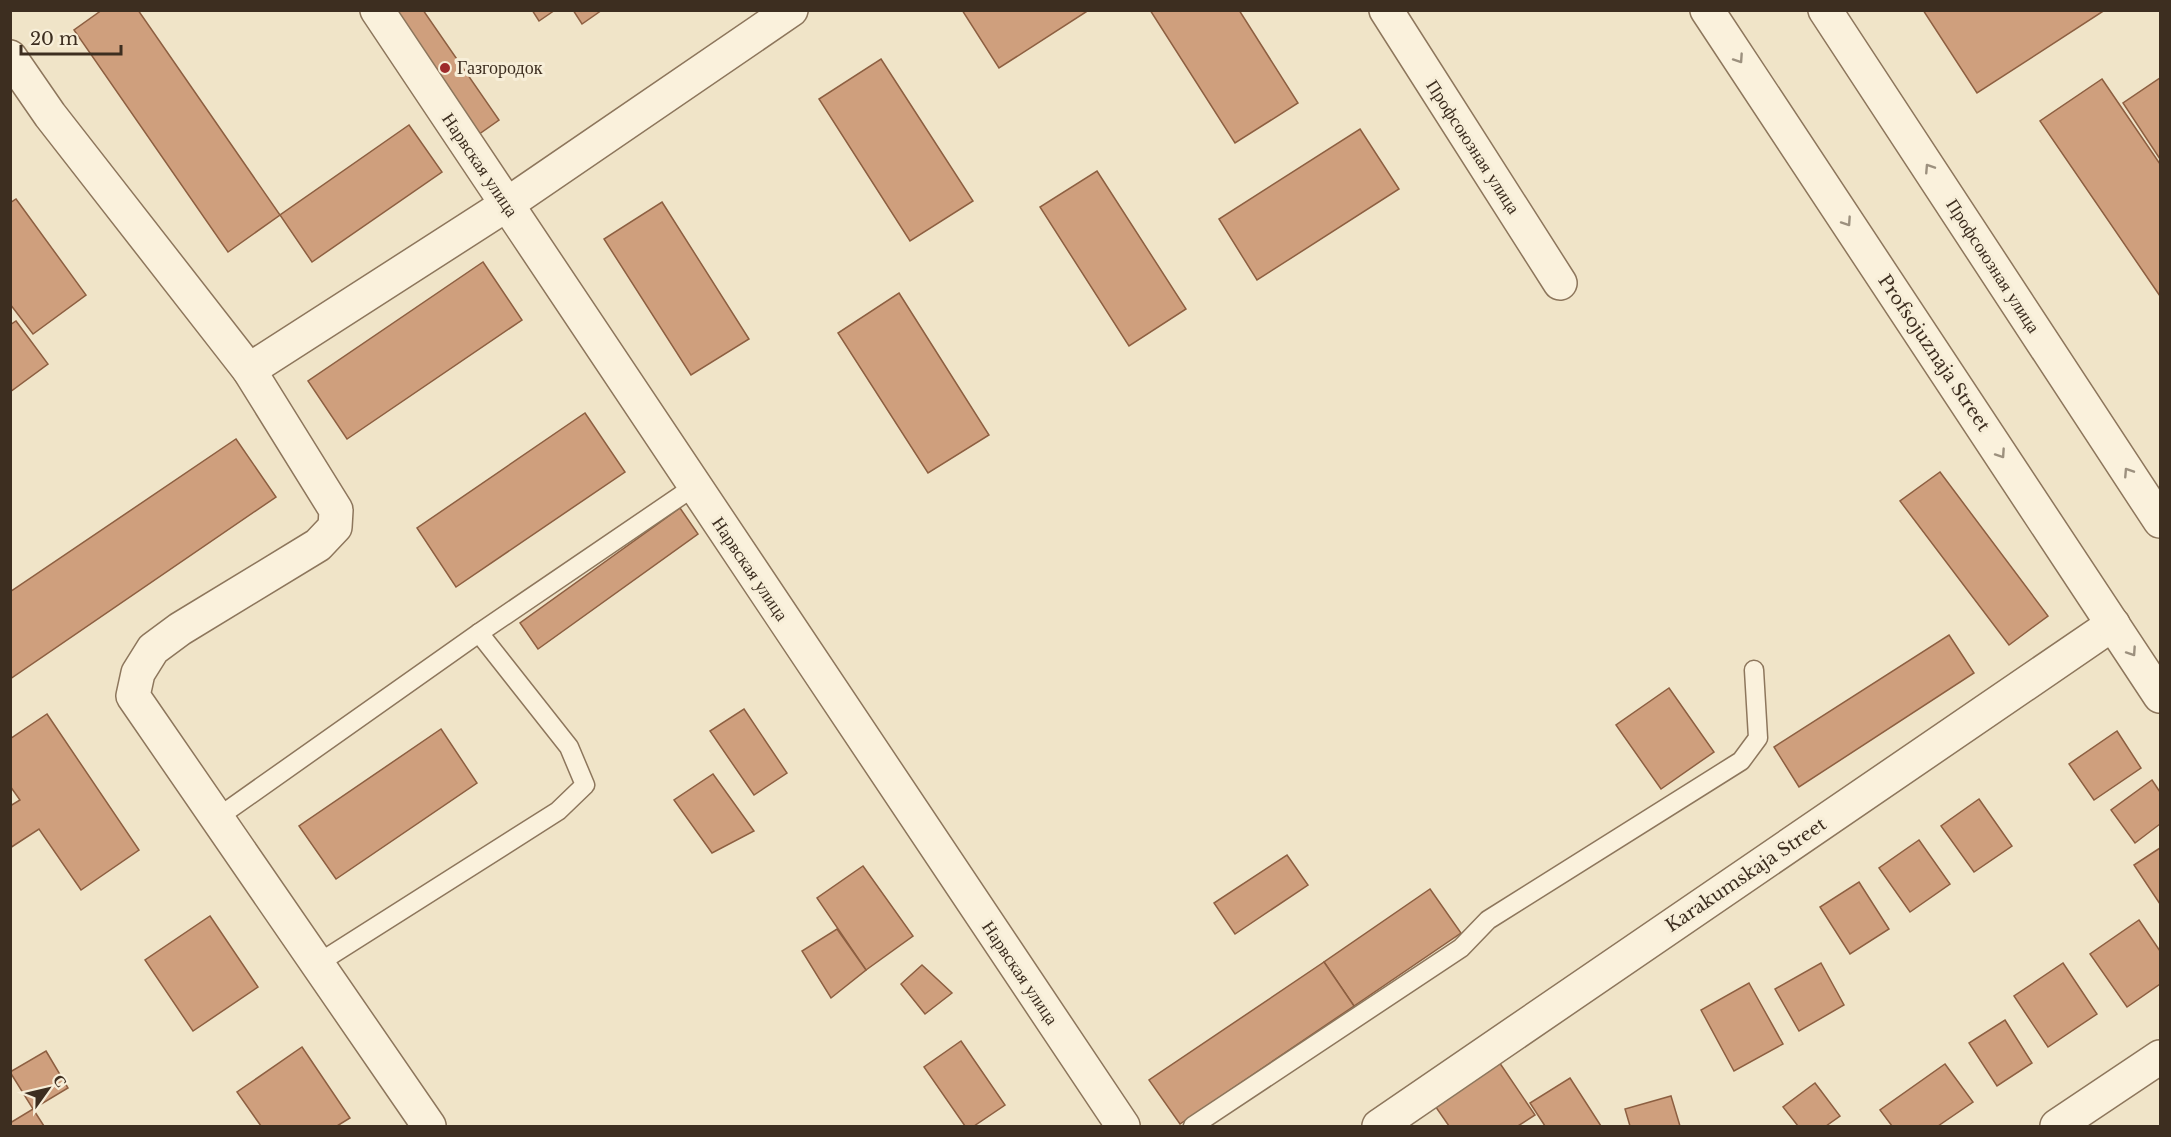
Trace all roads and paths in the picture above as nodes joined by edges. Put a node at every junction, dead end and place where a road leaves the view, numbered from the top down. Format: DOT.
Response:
graph roads {
  1 [pos="377,10"];
  2 [pos="791,10"];
  3 [pos="1386,10"];
  4 [pos="1707,10"];
  5 [pos="1825,10"];
  6 [pos="10,57"];
  7 [pos="10,95"];
  8 [pos="50,115"];
  9 [pos="506,205"];
  10 [pos="1560,283"];
  11 [pos="249,370"];
  12 [pos="695,486"];
  13 [pos="2160,521"];
  14 [pos="2113,624"];
  15 [pos="479,633"];
  16 [pos="1755,670"];
  17 [pos="2160,696"];
  18 [pos="217,818"];
  19 [pos="317,964"];
  20 [pos="2160,1058"];
  21 [pos="429,1126"];
  22 [pos="1123,1126"];
  23 [pos="1193,1126"];
  24 [pos="1379,1126"];
  25 [pos="2057,1126"];
  1 -- 9 [label="street, Нарвская улица"];
  2 -- 9 [label="street"];
  3 -- 10 [label="street, Профсоюзная улица"];
  4 -- 14 [label="street, Profsojuznaja Street, one-way"];
  13 -- 5 [label="street, Профсоюзная улица, one-way"];
  6 -- 8 [label="street"];
  7 -- 8 [label="street"];
  8 -- 11 [label="street"];
  9 -- 11 [label="street"];
  9 -- 12 [label="street, Нарвская улица"];
  11 -- 18 [label="street"];
  12 -- 15 [label="lane"];
  12 -- 22 [label="street, Нарвская улица"];
  14 -- 17 [label="street, Profsojuznaja Street, one-way"];
  14 -- 24 [label="street, Karakumskaja Street"];
  15 -- 18 [label="lane"];
  15 -- 19 [label="lane"];
  16 -- 23 [label="lane"];
  18 -- 19 [label="street"];
  19 -- 21 [label="street"];
  20 -- 25 [label="street"];
}
